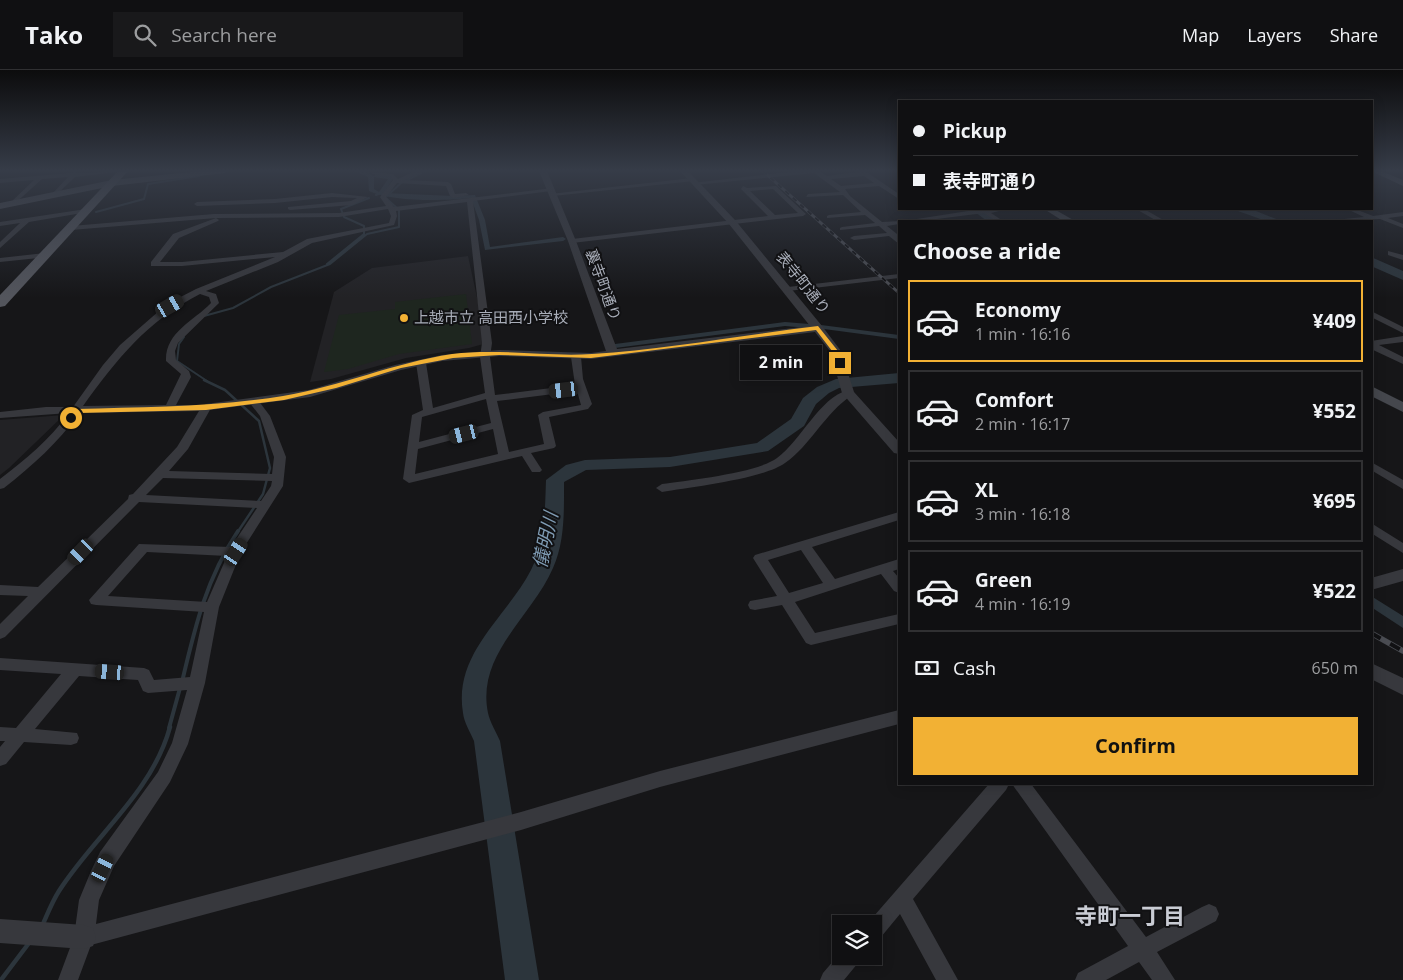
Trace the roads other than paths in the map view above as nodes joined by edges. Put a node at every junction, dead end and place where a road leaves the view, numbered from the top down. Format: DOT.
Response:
graph roads {
  1 [pos="71,213"];
  2 [pos="84,213"];
  3 [pos="282,213"];
  4 [pos="351,213"];
  5 [pos="393,213"];
  6 [pos="475,213"];
  7 [pos="561,213"];
  8 [pos="724,213"];
  9 [pos="769,213"];
  10 [pos="802,213"];
  11 [pos="863,213"];
  12 [pos="867,213"];
  13 [pos="964,213"];
  14 [pos="1056,213"];
  15 [pos="1148,213"];
  16 [pos="1365,213"];
  17 [pos="1403,214"];
  18 [pos="223,217"];
  19 [pos="277,217"];
  20 [pos="773,217"];
  21 [pos="829,217"];
  22 [pos="1377,217"];
  23 [pos="933,220"];
  24 [pos="1068,220"];
  25 [pos="1160,220"];
  26 [pos="1352,220"];
  27 [pos="26,221"];
  28 [pos="732,222"];
  29 [pos="898,222"];
  30 [pos="0,224"];
  31 [pos="882,224"];
  32 [pos="1403,226"];
  33 [pos="71,228"];
  34 [pos="842,229"];
  35 [pos="893,234"];
  36 [pos="854,238"];
  37 [pos="572,241"];
  38 [pos="898,241"];
  39 [pos="0,246"];
  40 [pos="1403,252"];
  41 [pos="286,253"];
  42 [pos="45,255"];
  43 [pos="1403,258"];
  44 [pos="0,260"];
  45 [pos="898,276"];
  46 [pos="788,290"];
  47 [pos="198,291"];
  48 [pos="0,303"];
  49 [pos="1373,315"];
  50 [pos="818,328"];
  51 [pos="1403,330"];
  52 [pos="1403,339"];
  53 [pos="1373,344"];
  54 [pos="1373,345"];
  55 [pos="486,354"];
  56 [pos="614,354"];
  57 [pos="576,357"];
  58 [pos="1403,361"];
  59 [pos="420,363"];
  60 [pos="847,386"];
  61 [pos="582,387"];
  62 [pos="1373,391"];
  63 [pos="490,397"];
  64 [pos="254,402"];
  65 [pos="206,408"];
  66 [pos="1403,408"];
  67 [pos="170,409"];
  68 [pos="76,411"];
  69 [pos="428,411"];
  70 [pos="0,415"];
  71 [pos="497,425"];
  72 [pos="413,446"];
  73 [pos="898,449"];
  74 [pos="525,452"];
  75 [pos="504,456"];
  76 [pos="1373,466"];
  77 [pos="536,470"];
  78 [pos="160,474"];
  79 [pos="279,478"];
  80 [pos="0,485"];
  81 [pos="1403,485"];
  82 [pos="662,488"];
  83 [pos="134,498"];
  84 [pos="266,504"];
  85 [pos="898,516"];
  86 [pos="1373,528"];
  87 [pos="804,546"];
  88 [pos="1403,549"];
  89 [pos="236,552"];
  90 [pos="898,564"];
  91 [pos="884,568"];
  92 [pos="1403,575"];
  93 [pos="1373,583"];
  94 [pos="831,584"];
  95 [pos="898,587"];
  96 [pos="0,590"];
  97 [pos="42,592"];
  98 [pos="787,599"];
  99 [pos="755,605"];
  100 [pos="212,607"];
  101 [pos="898,619"];
  102 [pos="0,633"];
  103 [pos="0,664"];
  104 [pos="75,669"];
  105 [pos="1373,671"];
  106 [pos="197,684"];
  107 [pos="1403,688"];
  108 [pos="898,717"];
  109 [pos="0,734"];
  110 [pos="21,736"];
  111 [pos="71,738"];
  112 [pos="0,759"];
  113 [pos="999,785"];
  114 [pos="1023,785"];
  115 [pos="902,898"];
  116 [pos="1209,914"];
  117 [pos="882,921"];
  118 [pos="0,931"];
  119 [pos="84,937"];
  120 [pos="1142,950"];
  121 [pos="843,965"];
  122 [pos="68,980"];
  123 [pos="830,980"];
  124 [pos="948,980"];
  125 [pos="1085,980"];
  126 [pos="1165,980"];
  1 -- 27 [label="street"];
  2 -- 33 [label="main road"];
  3 -- 19 [label="street"];
  4 -- 19 [label="street"];
  5 -- 41 [label="street"];
  6 -- 55 [label="street"];
  7 -- 37 [label="street, 裏寺町通り"];
  8 -- 28 [label="street, 表寺町通り"];
  9 -- 20 [label="street"];
  10 -- 20 [label="street"];
  11 -- 21 [label="street"];
  12 -- 31 [label="street"];
  13 -- 23 [label="street"];
  14 -- 24 [label="main road"];
  15 -- 25 [label="street"];
  16 -- 22 [label="street"];
  17 -- 22 [label="street"];
  18 -- 19 [label="street"];
  18 -- 33 [label="street"];
  18 -- 41 [label="street"];
  20 -- 28 [label="street"];
  22 -- 26 [label="street"];
  22 -- 32 [label="street"];
  27 -- 30 [label="street"];
  27 -- 39 [label="street"];
  28 -- 37 [label="street"];
  28 -- 46 [label="street, 表寺町通り"];
  29 -- 31 [label="street"];
  31 -- 34 [label="street"];
  31 -- 35 [label="street"];
  33 -- 42 [label="main road"];
  35 -- 36 [label="street"];
  35 -- 38 [label="street"];
  37 -- 56 [label="street, 裏寺町通り"];
  40 -- 43 [label="street"];
  41 -- 47 [label="street"];
  42 -- 44 [label="street"];
  42 -- 48 [label="main road"];
  45 -- 46 [label="street"];
  46 -- 50 [label="street, 表寺町通り"];
  47 -- 67 [label="street"];
  47 -- 68 [label="street"];
  49 -- 51 [label="street"];
  50 -- 56 [label="street"];
  50 -- 60 [label="street, 表寺町通り"];
  52 -- 53 [label="street"];
  54 -- 58 [label="street"];
  55 -- 57 [label="street"];
  55 -- 59 [label="street"];
  55 -- 63 [label="street"];
  56 -- 57 [label="street"];
  57 -- 61 [label="street"];
  59 -- 64 [label="street"];
  59 -- 69 [label="street"];
  60 -- 73 [label="street, 表寺町通り"];
  60 -- 82 [label="street"];
  61 -- 63 [label="street"];
  61 -- 74 [label="street"];
  62 -- 66 [label="main road"];
  63 -- 69 [label="street"];
  63 -- 71 [label="street"];
  64 -- 65 [label="street"];
  64 -- 79 [label="street"];
  65 -- 67 [label="street"];
  65 -- 78 [label="street"];
  67 -- 68 [label="street"];
  68 -- 70 [label="street"];
  68 -- 80 [label="street"];
  69 -- 72 [label="street"];
  71 -- 72 [label="street"];
  71 -- 75 [label="street"];
  72 -- 75 [label="street"];
  74 -- 75 [label="street"];
  74 -- 77 [label="street"];
  76 -- 81 [label="street"];
  78 -- 79 [label="street"];
  78 -- 83 [label="street"];
  79 -- 84 [label="street"];
  83 -- 84 [label="street"];
  83 -- 97 [label="street"];
  84 -- 89 [label="street"];
  85 -- 87 [label="street"];
  86 -- 88 [label="street"];
  87 -- 94 [label="street"];
  87 -- 98 [label="street"];
  89 -- 100 [label="street"];
  89 -- 100 [label="street"];
  90 -- 91 [label="street"];
  91 -- 94 [label="street"];
  91 -- 95 [label="street"];
  92 -- 93 [label="street"];
  94 -- 98 [label="street"];
  96 -- 97 [label="street"];
  97 -- 102 [label="street"];
  98 -- 99 [label="street"];
  98 -- 101 [label="street"];
  100 -- 106 [label="street"];
  103 -- 104 [label="street"];
  104 -- 106 [label="street"];
  104 -- 110 [label="street"];
  105 -- 107 [label="street"];
  106 -- 119 [label="street"];
  108 -- 119 [label="street"];
  109 -- 110 [label="street"];
  110 -- 111 [label="street"];
  110 -- 112 [label="street"];
  113 -- 115 [label="street"];
  114 -- 120 [label="street"];
  115 -- 117 [label="street"];
  115 -- 124 [label="street"];
  116 -- 120 [label="street"];
  118 -- 119 [label="street"];
  119 -- 122 [label="street"];
  120 -- 125 [label="street"];
  120 -- 126 [label="street"];
  121 -- 123 [label="street"];
}
